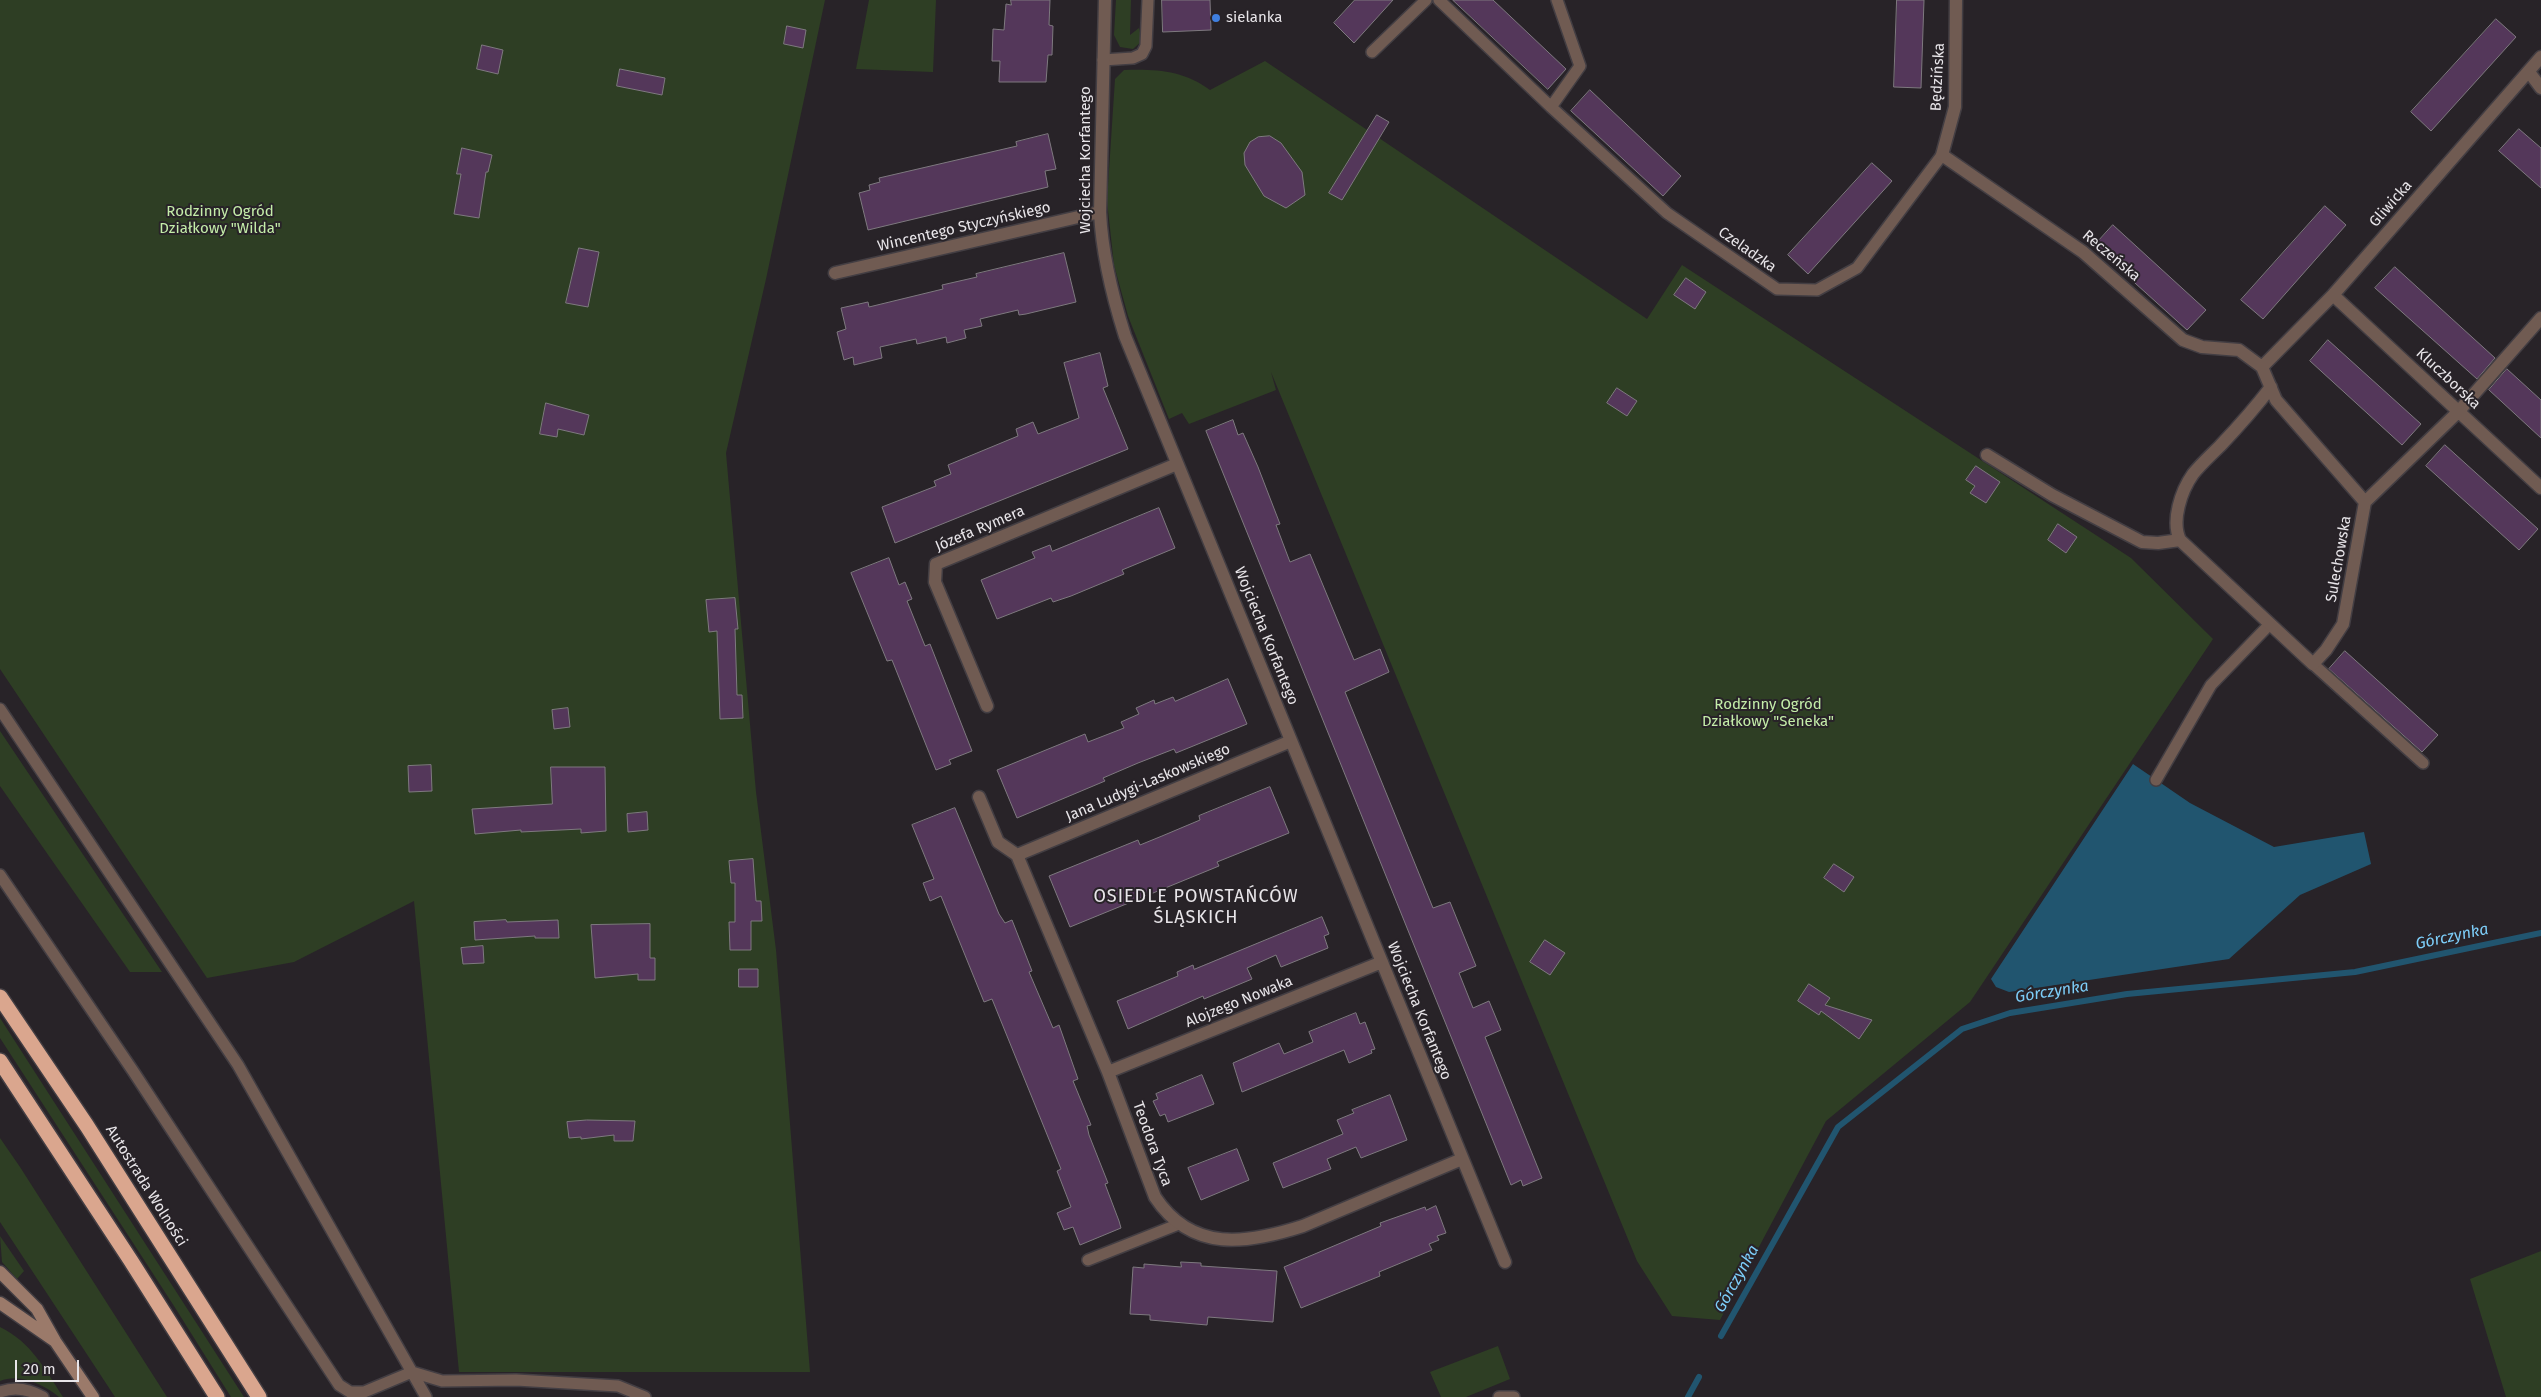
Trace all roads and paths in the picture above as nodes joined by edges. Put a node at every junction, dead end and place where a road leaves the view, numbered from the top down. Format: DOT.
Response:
graph roads {
  1 [pos="1105,0"];
  2 [pos="1148,0"];
  3 [pos="1426,0"];
  4 [pos="1440,0"];
  5 [pos="1557,0"];
  6 [pos="1956,0"];
  7 [pos="1372,52"];
  8 [pos="2541,58"];
  9 [pos="1103,60"];
  10 [pos="2529,72"];
  11 [pos="2541,88"];
  12 [pos="1552,106"];
  13 [pos="1942,155"];
  14 [pos="1100,212"];
  15 [pos="835,273"];
  16 [pos="2333,295"];
  17 [pos="2541,318"];
  18 [pos="2262,367"];
  19 [pos="2271,387"];
  20 [pos="2459,411"];
  21 [pos="1987,455"];
  22 [pos="1177,464"];
  23 [pos="2541,488"];
  24 [pos="2365,502"];
  25 [pos="2180,540"];
  26 [pos="2270,624"];
  27 [pos="2313,664"];
  28 [pos="987,706"];
  29 [pos="0,709"];
  30 [pos="1291,741"];
  31 [pos="2423,763"];
  32 [pos="2156,780"];
  33 [pos="979,797"];
  34 [pos="1017,855"];
  35 [pos="0,875"];
  36 [pos="1382,962"];
  37 [pos="0,997"];
  38 [pos="0,1061"];
  39 [pos="1108,1072"];
  40 [pos="1462,1159"];
  41 [pos="1179,1224"];
  42 [pos="1088,1260"];
  43 [pos="1505,1262"];
  44 [pos="0,1272"];
  45 [pos="0,1303"];
  46 [pos="55,1341"];
  47 [pos="412,1372"];
  48 [pos="0,1392"];
  49 [pos="43,1397"];
  50 [pos="93,1397"];
  51 [pos="217,1397"];
  52 [pos="259,1397"];
  53 [pos="426,1397"];
  54 [pos="645,1397"];
  55 [pos="1499,1397"];
  56 [pos="1514,1397"];
  1 -- 9 [label="street, Wojciecha Korfantego"];
  2 -- 9 [label="lane"];
  3 -- 7 [label="lane"];
  4 -- 12 [label="lane, Czeladzka"];
  5 -- 12 [label="lane"];
  6 -- 13 [label="street, Będzińska"];
  8 -- 10 [label="street, Gliwicka"];
  9 -- 14 [label="street, Wojciecha Korfantego"];
  10 -- 11 [label="street"];
  10 -- 16 [label="street, Gliwicka"];
  12 -- 13 [label="lane, Czeladzka"];
  13 -- 18 [label="street, Reczeńska"];
  14 -- 15 [label="street, Wincentego Styczyńskiego"];
  14 -- 22 [label="street, Wojciecha Korfantego"];
  16 -- 18 [label="street, Gliwicka"];
  16 -- 20 [label="street, Kluczborska"];
  17 -- 20 [label="street"];
  18 -- 19 [label="street, Sulechowska"];
  19 -- 24 [label="street, Sulechowska"];
  19 -- 25 [label="street"];
  20 -- 23 [label="street, Kluczborska"];
  20 -- 24 [label="street"];
  21 -- 25 [label="street"];
  22 -- 28 [label="street, Józefa Rymera"];
  22 -- 30 [label="street, Wojciecha Korfantego"];
  24 -- 27 [label="street, Sulechowska"];
  25 -- 26 [label="street"];
  26 -- 27 [label="street"];
  26 -- 32 [label="lane"];
  27 -- 31 [label="lane"];
  29 -- 47 [label="lane"];
  30 -- 34 [label="street, Jana Ludygi-Laskowskiego"];
  30 -- 36 [label="street, Wojciecha Korfantego"];
  33 -- 34 [label="street"];
  34 -- 39 [label="street, Teodora Tyca"];
  35 -- 47 [label="lane"];
  36 -- 39 [label="street, Alojzego Nowaka"];
  36 -- 40 [label="street, Wojciecha Korfantego"];
  37 -- 52 [label="highway, Autostrada Wolności"];
  38 -- 51 [label="highway"];
  39 -- 41 [label="street, Teodora Tyca"];
  40 -- 41 [label="street, Teodora Tyca"];
  40 -- 43 [label="street, Wojciecha Korfantego"];
  41 -- 42 [label="lane"];
  44 -- 46 [label="street"];
  45 -- 46 [label="street"];
  46 -- 50 [label="street"];
  47 -- 53 [label="lane"];
  47 -- 54 [label="lane"];
  48 -- 49 [label="lane"];
  55 -- 56 [label="lane"];
}
